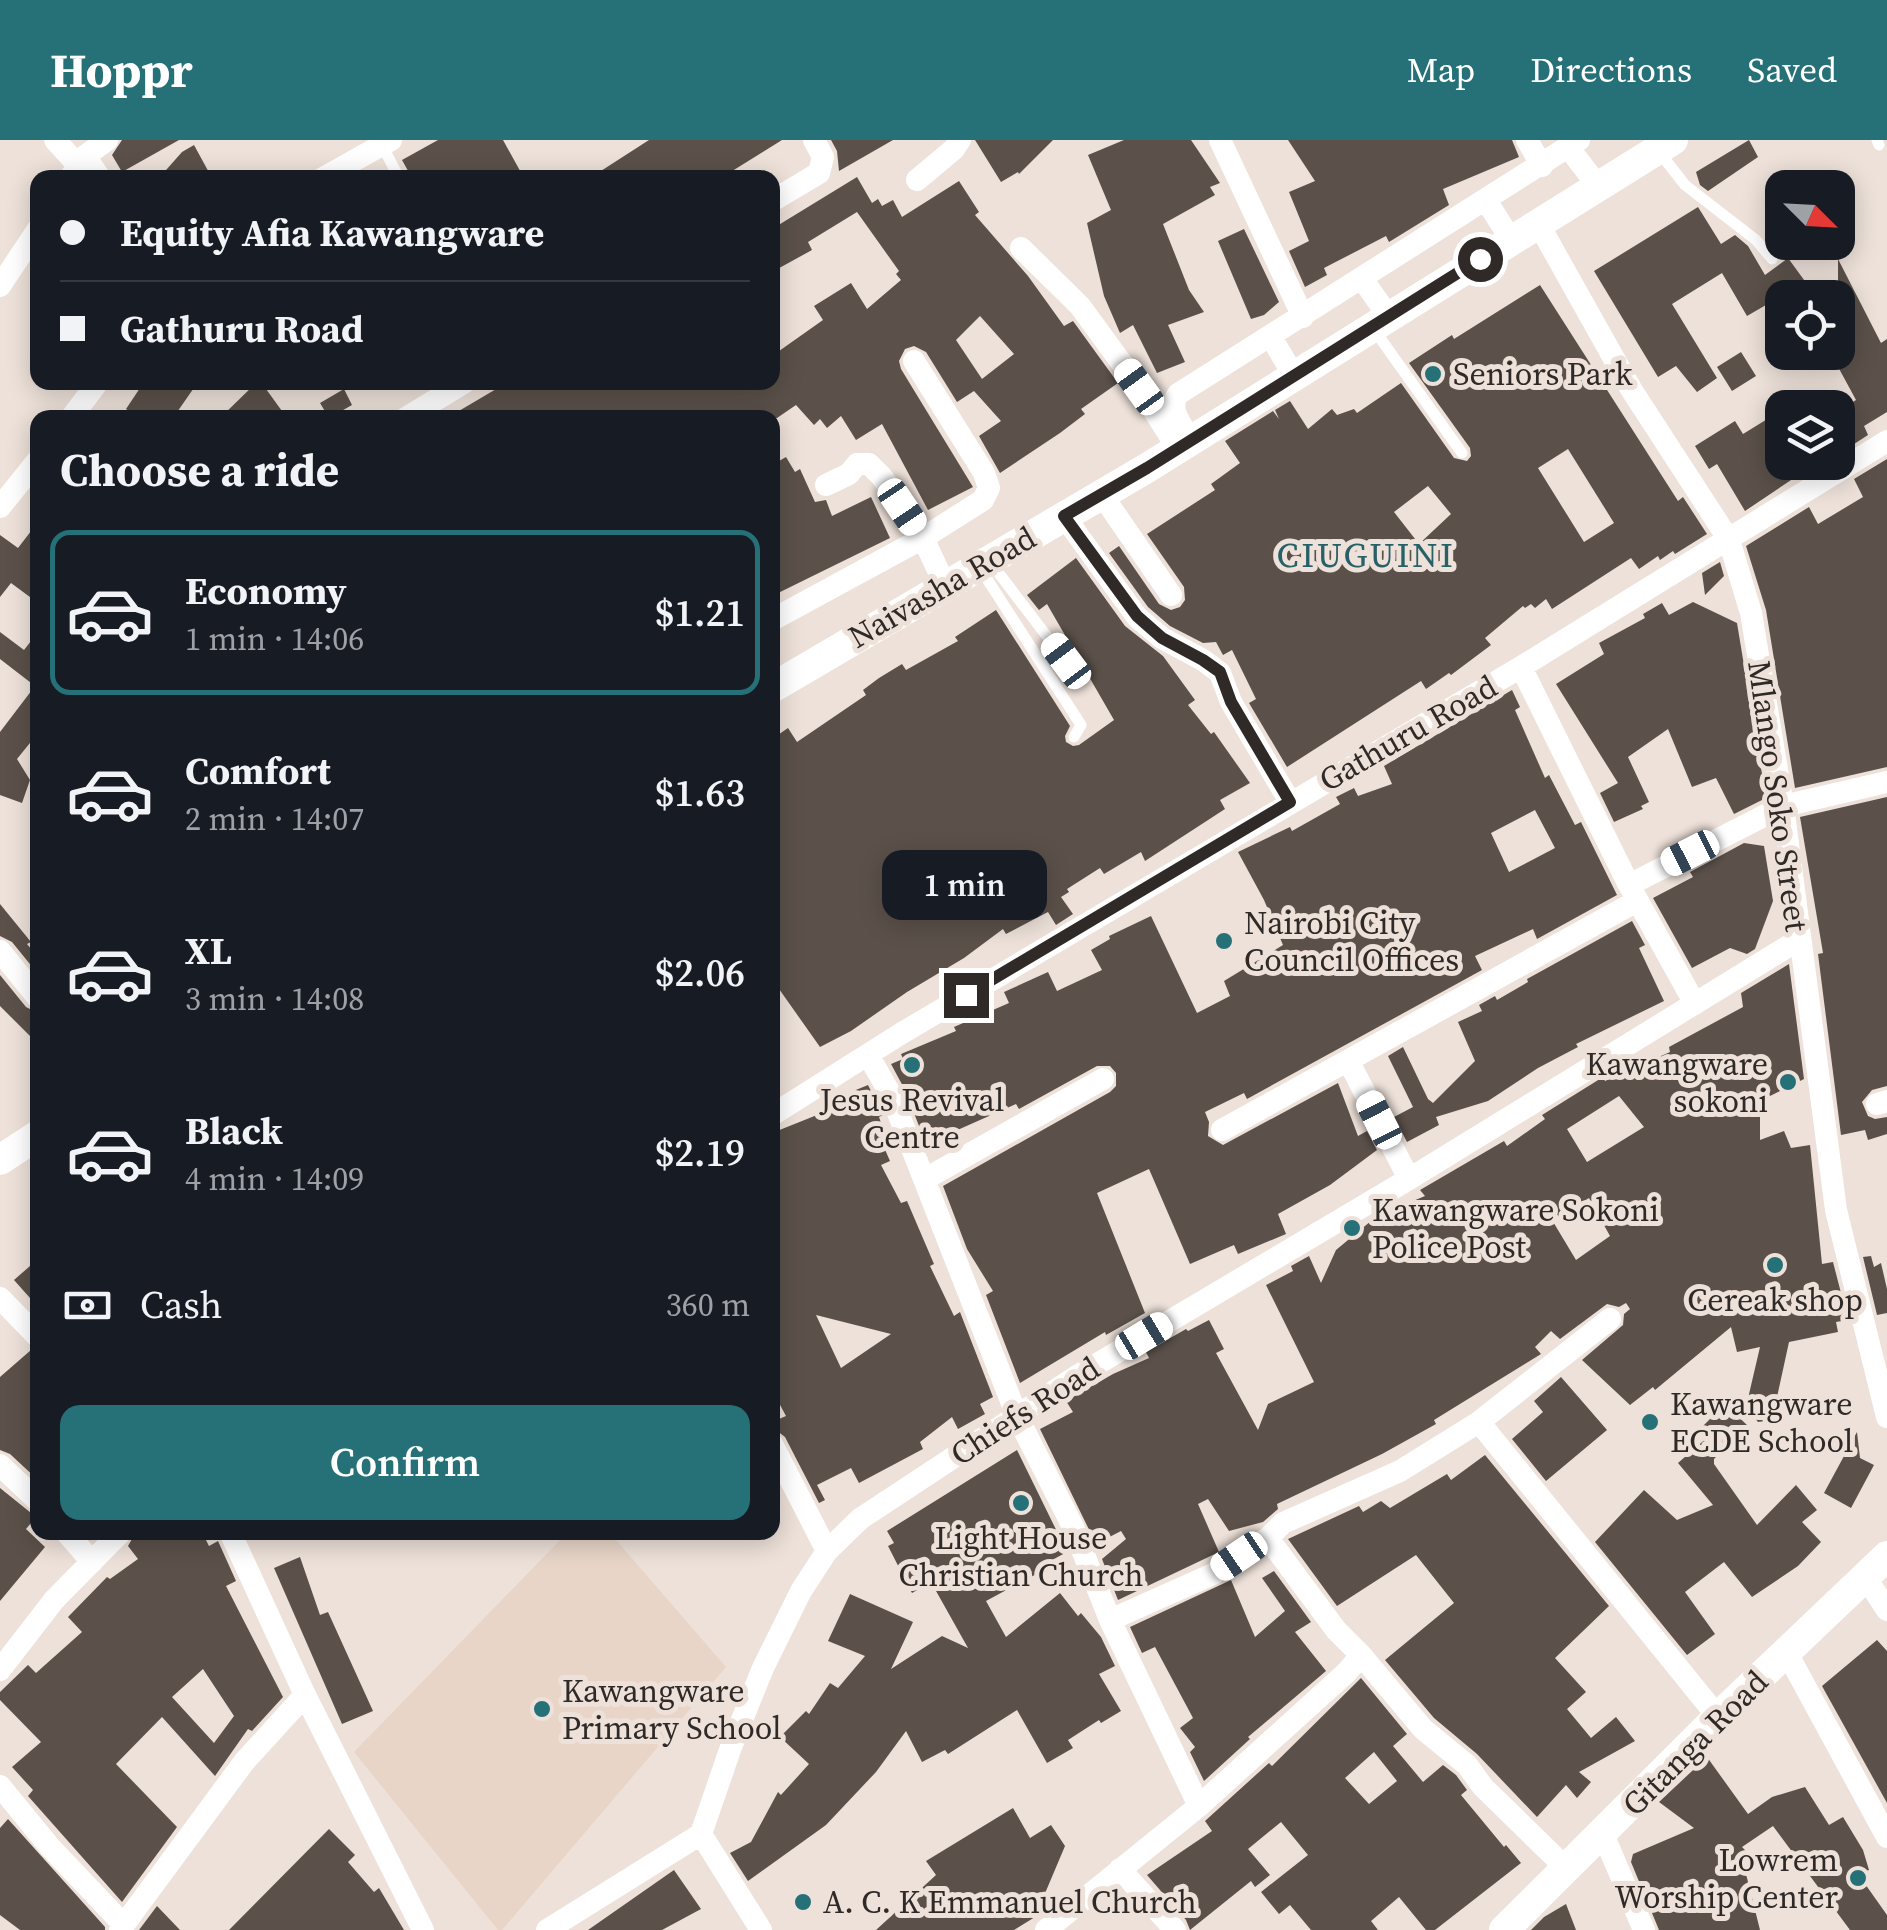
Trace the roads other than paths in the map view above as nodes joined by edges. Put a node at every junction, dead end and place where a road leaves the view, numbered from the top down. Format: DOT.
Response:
graph roads {
  1 [pos="54,140"];
  2 [pos="107,140"];
  3 [pos="814,140"];
  4 [pos="960,140"];
  5 [pos="1220,140"];
  6 [pos="1527,140"];
  7 [pos="386,143"];
  8 [pos="1574,144"];
  9 [pos="1665,145"];
  10 [pos="77,166"];
  11 [pos="1542,166"];
  12 [pos="337,170"];
  13 [pos="396,170"];
  14 [pos="917,180"];
  15 [pos="1598,186"];
  16 [pos="780,196"];
  17 [pos="1486,200"];
  18 [pos="1538,224"];
  19 [pos="1511,240"];
  20 [pos="30,241"];
  21 [pos="1022,248"];
  22 [pos="1765,251"];
  23 [pos="1363,280"];
  24 [pos="0,286"];
  25 [pos="1302,317"];
  26 [pos="1381,322"];
  27 [pos="1271,337"];
  28 [pos="914,361"];
  29 [pos="1294,376"];
  30 [pos="92,390"];
  31 [pos="453,390"];
  32 [pos="76,410"];
  33 [pos="419,410"];
  34 [pos="1887,441"];
  35 [pos="1185,445"];
  36 [pos="1462,453"];
  37 [pos="30,470"];
  38 [pos="826,485"];
  39 [pos="1102,495"];
  40 [pos="0,507"];
  41 [pos="1064,516"];
  42 [pos="923,538"];
  43 [pos="1729,540"];
  44 [pos="984,562"];
  45 [pos="945,585"];
  46 [pos="1171,595"];
  47 [pos="780,616"];
  48 [pos="1521,667"];
  49 [pos="1078,677"];
  50 [pos="780,683"];
  51 [pos="1074,737"];
  52 [pos="1887,782"];
  53 [pos="1290,802"];
  54 [pos="1783,806"];
  55 [pos="1633,893"];
  56 [pos="1800,939"];
  57 [pos="0,951"];
  58 [pos="30,988"];
  59 [pos="1695,1004"];
  60 [pos="868,1055"];
  61 [pos="1349,1062"];
  62 [pos="1103,1078"];
  63 [pos="780,1110"];
  64 [pos="1222,1130"];
  65 [pos="30,1140"];
  66 [pos="0,1160"];
  67 [pos="926,1179"];
  68 [pos="1409,1179"];
  69 [pos="0,1298"];
  70 [pos="1610,1319"];
  71 [pos="30,1329"];
  72 [pos="1881,1365"];
  73 [pos="1017,1416"];
  74 [pos="1887,1417"];
  75 [pos="1479,1422"];
  76 [pos="780,1460"];
  77 [pos="0,1465"];
  78 [pos="30,1493"];
  79 [pos="1268,1538"];
  80 [pos="73,1540"];
  81 [pos="113,1540"];
  82 [pos="234,1540"];
  83 [pos="827,1552"];
  84 [pos="92,1562"];
  85 [pos="1876,1567"];
  86 [pos="1887,1610"];
  87 [pos="1110,1620"];
  88 [pos="1787,1653"];
  89 [pos="1361,1655"];
  90 [pos="0,1670"];
  91 [pos="304,1694"];
  92 [pos="1718,1716"];
  93 [pos="0,1786"];
  94 [pos="1199,1806"];
  95 [pos="701,1834"];
  96 [pos="1603,1834"];
  97 [pos="1887,1837"];
  98 [pos="1567,1868"];
  99 [pos="1120,1869"];
  100 [pos="122,1927"];
  101 [pos="423,1930"];
  102 [pos="547,1930"];
  103 [pos="761,1930"];
  104 [pos="1046,1930"];
  105 [pos="1175,1930"];
  106 [pos="1504,1930"];
  107 [pos="1644,1930"];
  1 -- 10 [label="street"];
  2 -- 10 [label="street"];
  3 -- 16 [label="street"];
  4 -- 14 [label="street"];
  5 -- 25 [label="street"];
  6 -- 11 [label="street"];
  7 -- 12 [label="street"];
  7 -- 13 [label="lane"];
  8 -- 11 [label="street"];
  8 -- 15 [label="street"];
  9 -- 15 [label="main road, Naivasha Road"];
  9 -- 22 [label="lane"];
  11 -- 17 [label="street"];
  15 -- 18 [label="main road, Naivasha Road"];
  17 -- 19 [label="street"];
  17 -- 23 [label="street"];
  18 -- 19 [label="main road, Naivasha Road"];
  18 -- 43 [label="street, Mlango Soko Street"];
  19 -- 26 [label="main road, Naivasha Road"];
  20 -- 24 [label="street"];
  21 -- 35 [label="street"];
  23 -- 25 [label="street"];
  23 -- 26 [label="street"];
  25 -- 27 [label="street"];
  26 -- 29 [label="main road, Naivasha Road"];
  26 -- 36 [label="lane"];
  27 -- 29 [label="street"];
  27 -- 35 [label="street"];
  28 -- 42 [label="street"];
  29 -- 35 [label="main road, Naivasha Road"];
  30 -- 32 [label="street"];
  31 -- 33 [label="street"];
  34 -- 43 [label="street, Gathuru Road"];
  35 -- 39 [label="main road, Naivasha Road"];
  37 -- 40 [label="street"];
  38 -- 42 [label="street"];
  39 -- 41 [label="main road, Naivasha Road"];
  39 -- 46 [label="street"];
  41 -- 44 [label="main road, Naivasha Road"];
  41 -- 53 [label="street"];
  42 -- 45 [label="street"];
  42 -- 47 [label="street"];
  43 -- 48 [label="street, Gathuru Road"];
  43 -- 54 [label="street, Mlango Soko Street"];
  44 -- 45 [label="main road, Naivasha Road"];
  44 -- 49 [label="lane"];
  44 -- 51 [label="lane"];
  45 -- 50 [label="main road, Naivasha Road"];
  48 -- 53 [label="street, Gathuru Road"];
  48 -- 55 [label="street"];
  52 -- 54 [label="street"];
  53 -- 60 [label="street, Gathuru Road"];
  54 -- 55 [label="street"];
  54 -- 56 [label="street, Mlango Soko Street"];
  55 -- 59 [label="street"];
  55 -- 61 [label="street"];
  56 -- 59 [label="street, Chiefs Road"];
  56 -- 72 [label="street, Mlango Soko Street"];
  57 -- 58 [label="street"];
  59 -- 68 [label="street, Chiefs Road"];
  60 -- 63 [label="street, Gathuru Road"];
  60 -- 67 [label="street"];
  61 -- 64 [label="street"];
  61 -- 68 [label="street"];
  62 -- 67 [label="street"];
  65 -- 66 [label="main road"];
  67 -- 73 [label="street"];
  68 -- 73 [label="street, Chiefs Road"];
  69 -- 71 [label="street"];
  70 -- 75 [label="street"];
  72 -- 74 [label="street, Mlango Soko Street"];
  73 -- 83 [label="street, Chiefs Road"];
  73 -- 87 [label="street"];
  75 -- 79 [label="street"];
  75 -- 92 [label="street"];
  76 -- 83 [label="street"];
  77 -- 78 [label="street"];
  79 -- 87 [label="street"];
  79 -- 89 [label="street"];
  80 -- 84 [label="street"];
  81 -- 84 [label="street"];
  82 -- 91 [label="street"];
  83 -- 95 [label="street, Chiefs Road"];
  84 -- 90 [label="street"];
  85 -- 86 [label="street"];
  85 -- 88 [label="main road, Gitanga Road"];
  87 -- 94 [label="street"];
  88 -- 92 [label="main road, Gitanga Road"];
  88 -- 97 [label="street"];
  89 -- 94 [label="street"];
  89 -- 98 [label="street"];
  91 -- 100 [label="street"];
  91 -- 101 [label="street"];
  92 -- 96 [label="main road, Gitanga Road"];
  93 -- 100 [label="street"];
  94 -- 99 [label="street"];
  95 -- 102 [label="street"];
  95 -- 103 [label="street"];
  96 -- 98 [label="main road, Gitanga Road"];
  96 -- 107 [label="street"];
  98 -- 106 [label="main road, Gitanga Road"];
  99 -- 104 [label="street"];
  99 -- 105 [label="street"];
}
